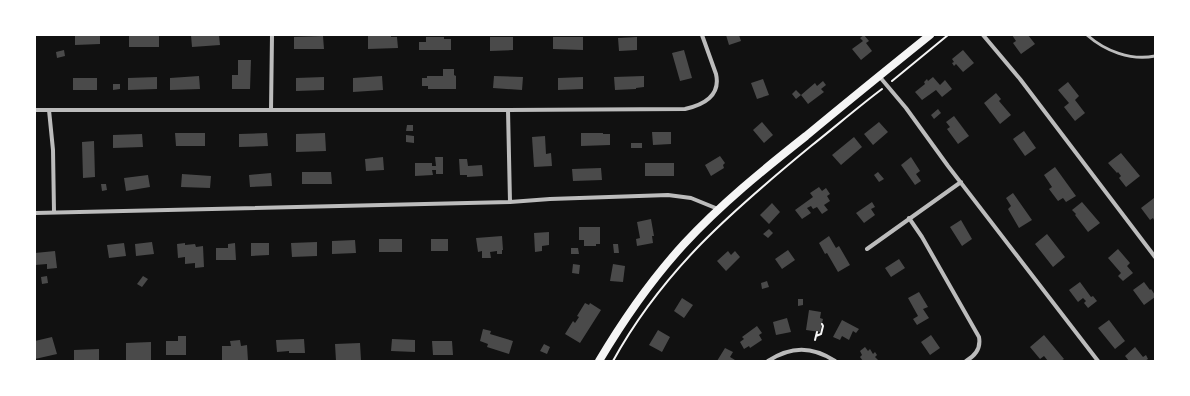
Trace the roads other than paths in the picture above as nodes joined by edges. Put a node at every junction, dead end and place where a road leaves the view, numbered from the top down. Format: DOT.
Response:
graph roads {
  1 [pos="272,35"];
  2 [pos="702,35"];
  3 [pos="930,35"];
  4 [pos="983,35"];
  5 [pos="1087,35"];
  6 [pos="1155,56"];
  7 [pos="879,76"];
  8 [pos="35,110"];
  9 [pos="49,110"];
  10 [pos="271,110"];
  11 [pos="508,110"];
  12 [pos="960,182"];
  13 [pos="510,202"];
  14 [pos="718,209"];
  15 [pos="54,212"];
  16 [pos="35,213"];
  17 [pos="909,218"];
  18 [pos="867,249"];
  19 [pos="1155,257"];
  20 [pos="599,361"];
  21 [pos="768,361"];
  22 [pos="835,361"];
  23 [pos="966,361"];
  24 [pos="1098,361"];
  1 -- 10 [label="street"];
  2 -- 11 [label="street"];
  3 -- 7 [label="main road"];
  4 -- 19 [label="street"];
  5 -- 6 [label="lane"];
  7 -- 12 [label="street"];
  7 -- 14 [label="main road"];
  8 -- 9 [label="street"];
  9 -- 10 [label="street"];
  9 -- 15 [label="street"];
  10 -- 11 [label="street"];
  11 -- 13 [label="street"];
  12 -- 17 [label="street"];
  12 -- 24 [label="street"];
  13 -- 14 [label="street"];
  13 -- 15 [label="street"];
  14 -- 20 [label="main road"];
  15 -- 16 [label="street"];
  17 -- 18 [label="street"];
  17 -- 23 [label="street"];
  21 -- 22 [label="street"];
}
